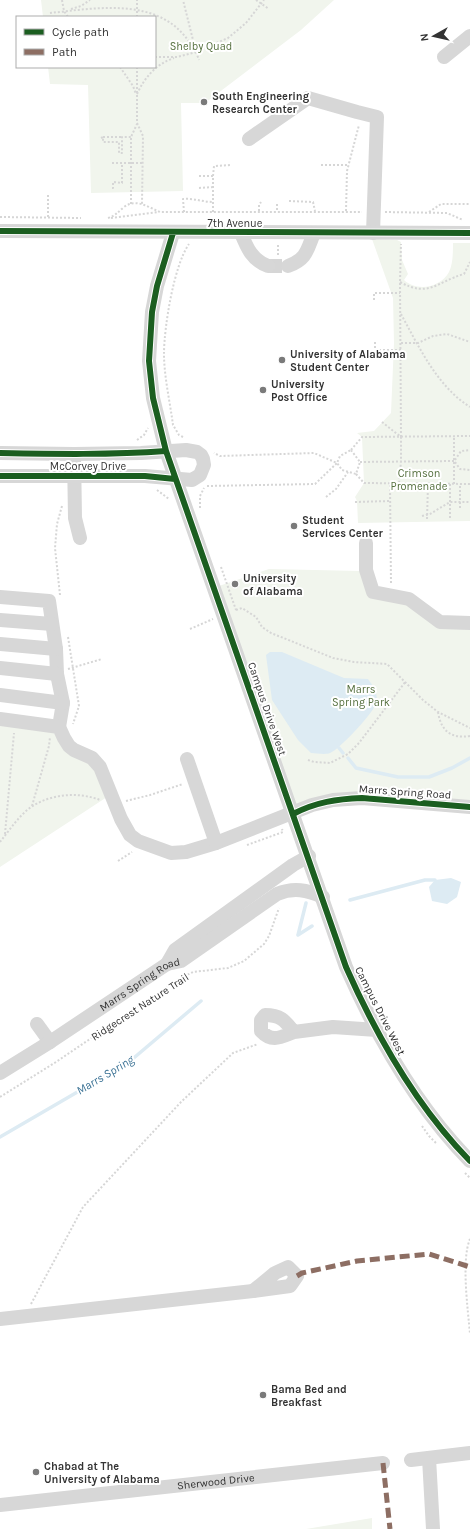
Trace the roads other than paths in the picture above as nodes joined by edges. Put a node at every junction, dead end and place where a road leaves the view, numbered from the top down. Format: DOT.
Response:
graph roads {
  1 [pos="470,36"];
  2 [pos="444,57"];
  3 [pos="249,139"];
  4 [pos="0,232"];
  5 [pos="173,233"];
  6 [pos="241,233"];
  7 [pos="314,233"];
  8 [pos="373,233"];
  9 [pos="470,233"];
  10 [pos="268,266"];
  11 [pos="288,266"];
  12 [pos="166,451"];
  13 [pos="0,453"];
  14 [pos="74,454"];
  15 [pos="0,476"];
  16 [pos="73,476"];
  17 [pos="175,479"];
  18 [pos="80,538"];
  19 [pos="366,543"];
  20 [pos="0,597"];
  21 [pos="0,620"];
  22 [pos="470,623"];
  23 [pos="52,624"];
  24 [pos="0,644"];
  25 [pos="56,650"];
  26 [pos="0,668"];
  27 [pos="57,674"];
  28 [pos="0,695"];
  29 [pos="63,703"];
  30 [pos="0,719"];
  31 [pos="57,729"];
  32 [pos="187,759"];
  33 [pos="470,806"];
  34 [pos="293,814"];
  35 [pos="216,843"];
  36 [pos="309,856"];
  37 [pos="323,897"];
  38 [pos="167,964"];
  39 [pos="37,1024"];
  40 [pos="377,1030"];
  41 [pos="294,1032"];
  42 [pos="50,1042"];
  43 [pos="0,1073"];
  44 [pos="470,1161"];
  45 [pos="253,1291"];
  46 [pos="0,1319"];
  47 [pos="470,1453"];
  48 [pos="429,1458"];
  49 [pos="411,1460"];
  50 [pos="383,1464"];
  51 [pos="0,1504"];
  52 [pos="433,1529"];
  1 -- 2 [label="street"];
  3 -- 8 [label="street"];
  4 -- 5 [label="street, 7th Avenue"];
  5 -- 6 [label="street, 7th Avenue"];
  5 -- 12 [label="street, Campus Drive West"];
  6 -- 7 [label="street, 7th Avenue"];
  6 -- 10 [label="street"];
  7 -- 8 [label="street, 7th Avenue"];
  7 -- 11 [label="street"];
  8 -- 9 [label="street, 7th Avenue"];
  12 -- 14 [label="street, McCorvey Drive"];
  12 -- 17 [label="street, Campus Drive West"];
  12 -- 17 [label="street, McCorvey Drive"];
  13 -- 14 [label="street, McCorvey Drive"];
  14 -- 16 [label="street"];
  15 -- 16 [label="street, McCorvey Drive"];
  16 -- 17 [label="street, McCorvey Drive"];
  16 -- 18 [label="street"];
  17 -- 34 [label="street, Campus Drive West"];
  19 -- 22 [label="street"];
  20 -- 23 [label="street"];
  21 -- 23 [label="street"];
  23 -- 25 [label="street"];
  24 -- 25 [label="street"];
  25 -- 27 [label="street"];
  26 -- 27 [label="street"];
  27 -- 29 [label="street"];
  28 -- 29 [label="street"];
  29 -- 31 [label="street"];
  30 -- 31 [label="street"];
  31 -- 35 [label="street, Marrs Spring Road"];
  32 -- 35 [label="street"];
  33 -- 34 [label="street, Marrs Spring Road"];
  34 -- 35 [label="street, Marrs Spring Road"];
  34 -- 36 [label="street, Campus Drive West"];
  36 -- 37 [label="street, Campus Drive West"];
  36 -- 38 [label="street"];
  37 -- 38 [label="street, Marrs Spring Road"];
  37 -- 40 [label="street, Campus Drive West"];
  38 -- 42 [label="street, Marrs Spring Road"];
  39 -- 42 [label="street"];
  40 -- 41 [label="street"];
  40 -- 44 [label="street, Campus Drive West"];
  41 -- 41 [label="street"];
  42 -- 43 [label="street, Marrs Spring Road"];
  45 -- 46 [label="street"];
  47 -- 48 [label="street"];
  48 -- 49 [label="street"];
  48 -- 52 [label="street"];
  50 -- 51 [label="street, Sherwood Drive"];
}
